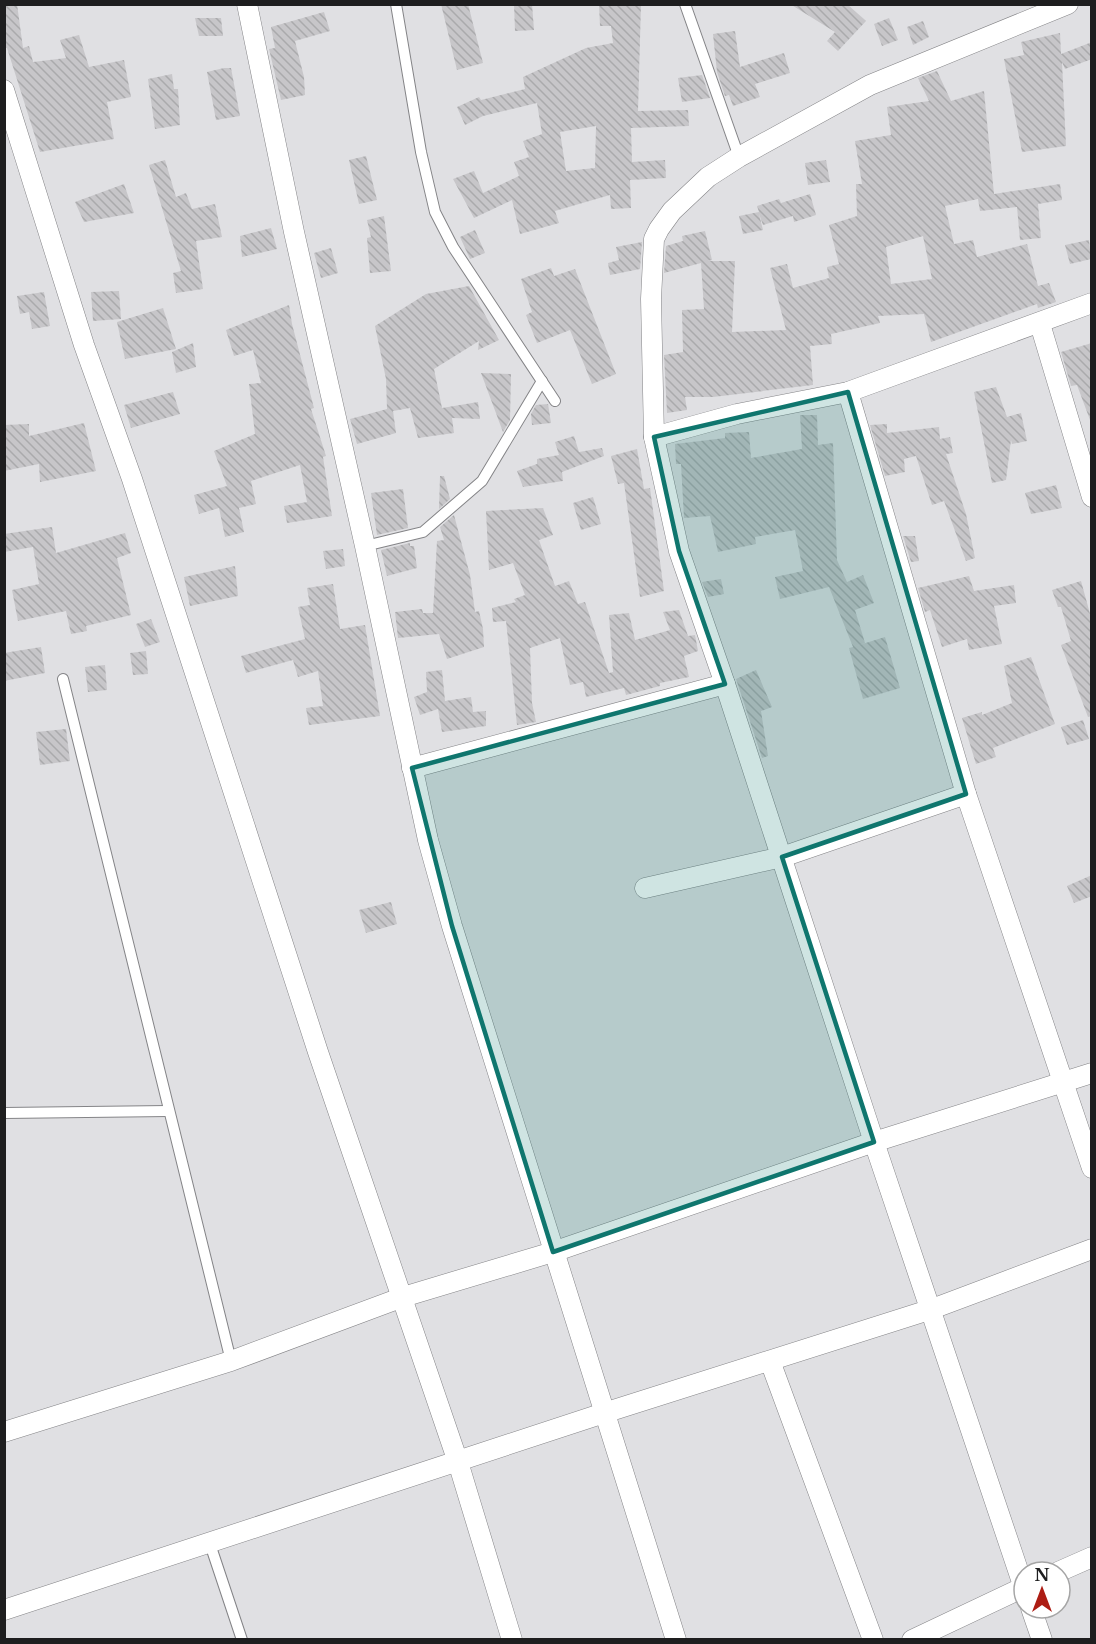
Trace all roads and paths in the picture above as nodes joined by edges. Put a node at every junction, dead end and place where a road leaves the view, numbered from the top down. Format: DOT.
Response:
graph roads {
  1 [pos="247,4"];
  2 [pos="396,4"];
  3 [pos="685,4"];
  4 [pos="1068,4"];
  5 [pos="4,90"];
  6 [pos="739,157"];
  7 [pos="1092,303"];
  8 [pos="1040,324"];
  9 [pos="542,381"];
  10 [pos="848,392"];
  11 [pos="555,401"];
  12 [pos="654,437"];
  13 [pos="1092,497"];
  14 [pos="365,546"];
  15 [pos="63,679"];
  16 [pos="725,684"];
  17 [pos="412,768"];
  18 [pos="966,794"];
  19 [pos="782,857"];
  20 [pos="645,888"];
  21 [pos="1092,1072"];
  22 [pos="1061,1082"];
  23 [pos="168,1111"];
  24 [pos="4,1113"];
  25 [pos="874,1142"];
  26 [pos="1092,1168"];
  27 [pos="1092,1249"];
  28 [pos="553,1252"];
  29 [pos="403,1297"];
  30 [pos="932,1309"];
  31 [pos="231,1361"];
  32 [pos="770,1361"];
  33 [pos="604,1413"];
  34 [pos="4,1432"];
  35 [pos="458,1462"];
  36 [pos="210,1544"];
  37 [pos="1092,1557"];
  38 [pos="1015,1560"];
  39 [pos="1072,1566"];
  40 [pos="1012,1593"];
  41 [pos="4,1610"];
  42 [pos="1035,1620"];
  43 [pos="242,1640"];
  44 [pos="512,1640"];
  45 [pos="675,1640"];
  46 [pos="873,1640"];
  47 [pos="912,1640"];
  48 [pos="1042,1640"];
  1 -- 14 [label="street"];
  2 -- 9 [label="lane"];
  3 -- 6 [label="lane"];
  4 -- 6 [label="street"];
  5 -- 29 [label="street"];
  6 -- 12 [label="street"];
  7 -- 8 [label="street"];
  8 -- 10 [label="street"];
  8 -- 13 [label="street"];
  9 -- 11 [label="lane"];
  9 -- 14 [label="lane"];
  10 -- 12 [label="street"];
  10 -- 18 [label="street"];
  12 -- 16 [label="street"];
  14 -- 17 [label="street"];
  15 -- 23 [label="lane"];
  16 -- 17 [label="street"];
  16 -- 19 [label="street"];
  17 -- 28 [label="street"];
  18 -- 19 [label="street"];
  18 -- 22 [label="street"];
  19 -- 20 [label="street"];
  19 -- 25 [label="street"];
  21 -- 22 [label="street"];
  22 -- 25 [label="street"];
  22 -- 26 [label="street"];
  23 -- 24 [label="lane"];
  23 -- 31 [label="lane"];
  25 -- 28 [label="street"];
  25 -- 30 [label="street"];
  27 -- 30 [label="street"];
  28 -- 29 [label="street"];
  28 -- 33 [label="street"];
  29 -- 31 [label="street"];
  29 -- 35 [label="street"];
  30 -- 32 [label="street"];
  30 -- 38 [label="street"];
  31 -- 34 [label="street"];
  32 -- 33 [label="street"];
  32 -- 46 [label="street"];
  33 -- 35 [label="street"];
  33 -- 45 [label="street"];
  35 -- 36 [label="street"];
  35 -- 44 [label="street"];
  36 -- 41 [label="street"];
  36 -- 43 [label="lane"];
  37 -- 39 [label="street"];
  40 -- 47 [label="street"];
  42 -- 48 [label="street"];
}
